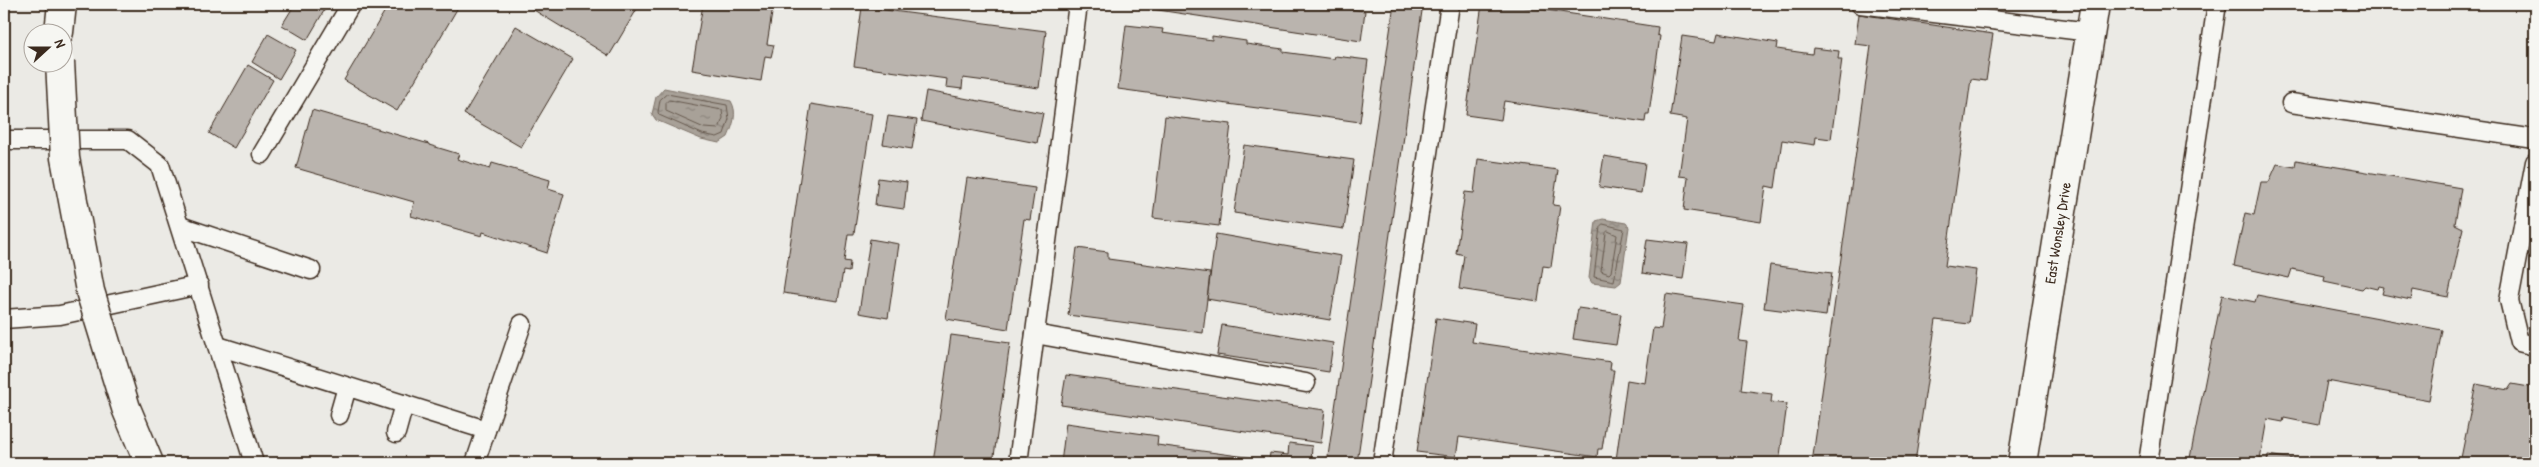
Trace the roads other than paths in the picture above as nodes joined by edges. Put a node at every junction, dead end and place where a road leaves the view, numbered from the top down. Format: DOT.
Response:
graph roads {
  1 [pos="62,4"];
  2 [pos="351,4"];
  3 [pos="1078,4"];
  4 [pos="1450,4"];
  5 [pos="1860,4"];
  6 [pos="2095,4"];
  7 [pos="2217,4"];
  8 [pos="60,22"];
  9 [pos="2090,32"];
  10 [pos="61,72"];
  11 [pos="2291,103"];
  12 [pos="2535,139"];
  13 [pos="4,140"];
  14 [pos="262,154"];
  15 [pos="2535,162"];
  16 [pos="180,226"];
  17 [pos="311,270"];
  18 [pos="199,285"];
  19 [pos="4,319"];
  20 [pos="522,324"];
  21 [pos="1035,334"];
  22 [pos="218,346"];
  23 [pos="2535,346"];
  24 [pos="1306,383"];
  25 [pos="348,387"];
  26 [pos="404,404"];
  27 [pos="339,415"];
  28 [pos="486,430"];
  29 [pos="396,433"];
  30 [pos="149,463"];
  31 [pos="254,463"];
  32 [pos="474,463"];
  33 [pos="1018,463"];
  34 [pos="1382,463"];
  35 [pos="2022,463"];
  36 [pos="2148,463"];
  1 -- 8 [label="main road"];
  2 -- 14 [label="lane"];
  3 -- 21 [label="lane"];
  4 -- 34 [label="lane"];
  5 -- 9 [label="lane"];
  6 -- 9 [label="main road, East Wonsley Drive"];
  7 -- 36 [label="lane"];
  9 -- 35 [label="main road, East Wonsley Drive"];
  10 -- 30 [label="main road, bridge"];
  11 -- 12 [label="lane"];
  13 -- 16 [label="lane"];
  15 -- 23 [label="lane"];
  16 -- 17 [label="lane"];
  16 -- 18 [label="lane"];
  18 -- 19 [label="lane"];
  18 -- 22 [label="lane"];
  20 -- 28 [label="lane"];
  21 -- 24 [label="lane"];
  21 -- 33 [label="lane"];
  22 -- 25 [label="lane"];
  22 -- 31 [label="lane"];
  25 -- 26 [label="lane"];
  25 -- 27 [label="lane"];
  26 -- 28 [label="lane"];
  26 -- 29 [label="lane"];
  28 -- 32 [label="lane"];
}
